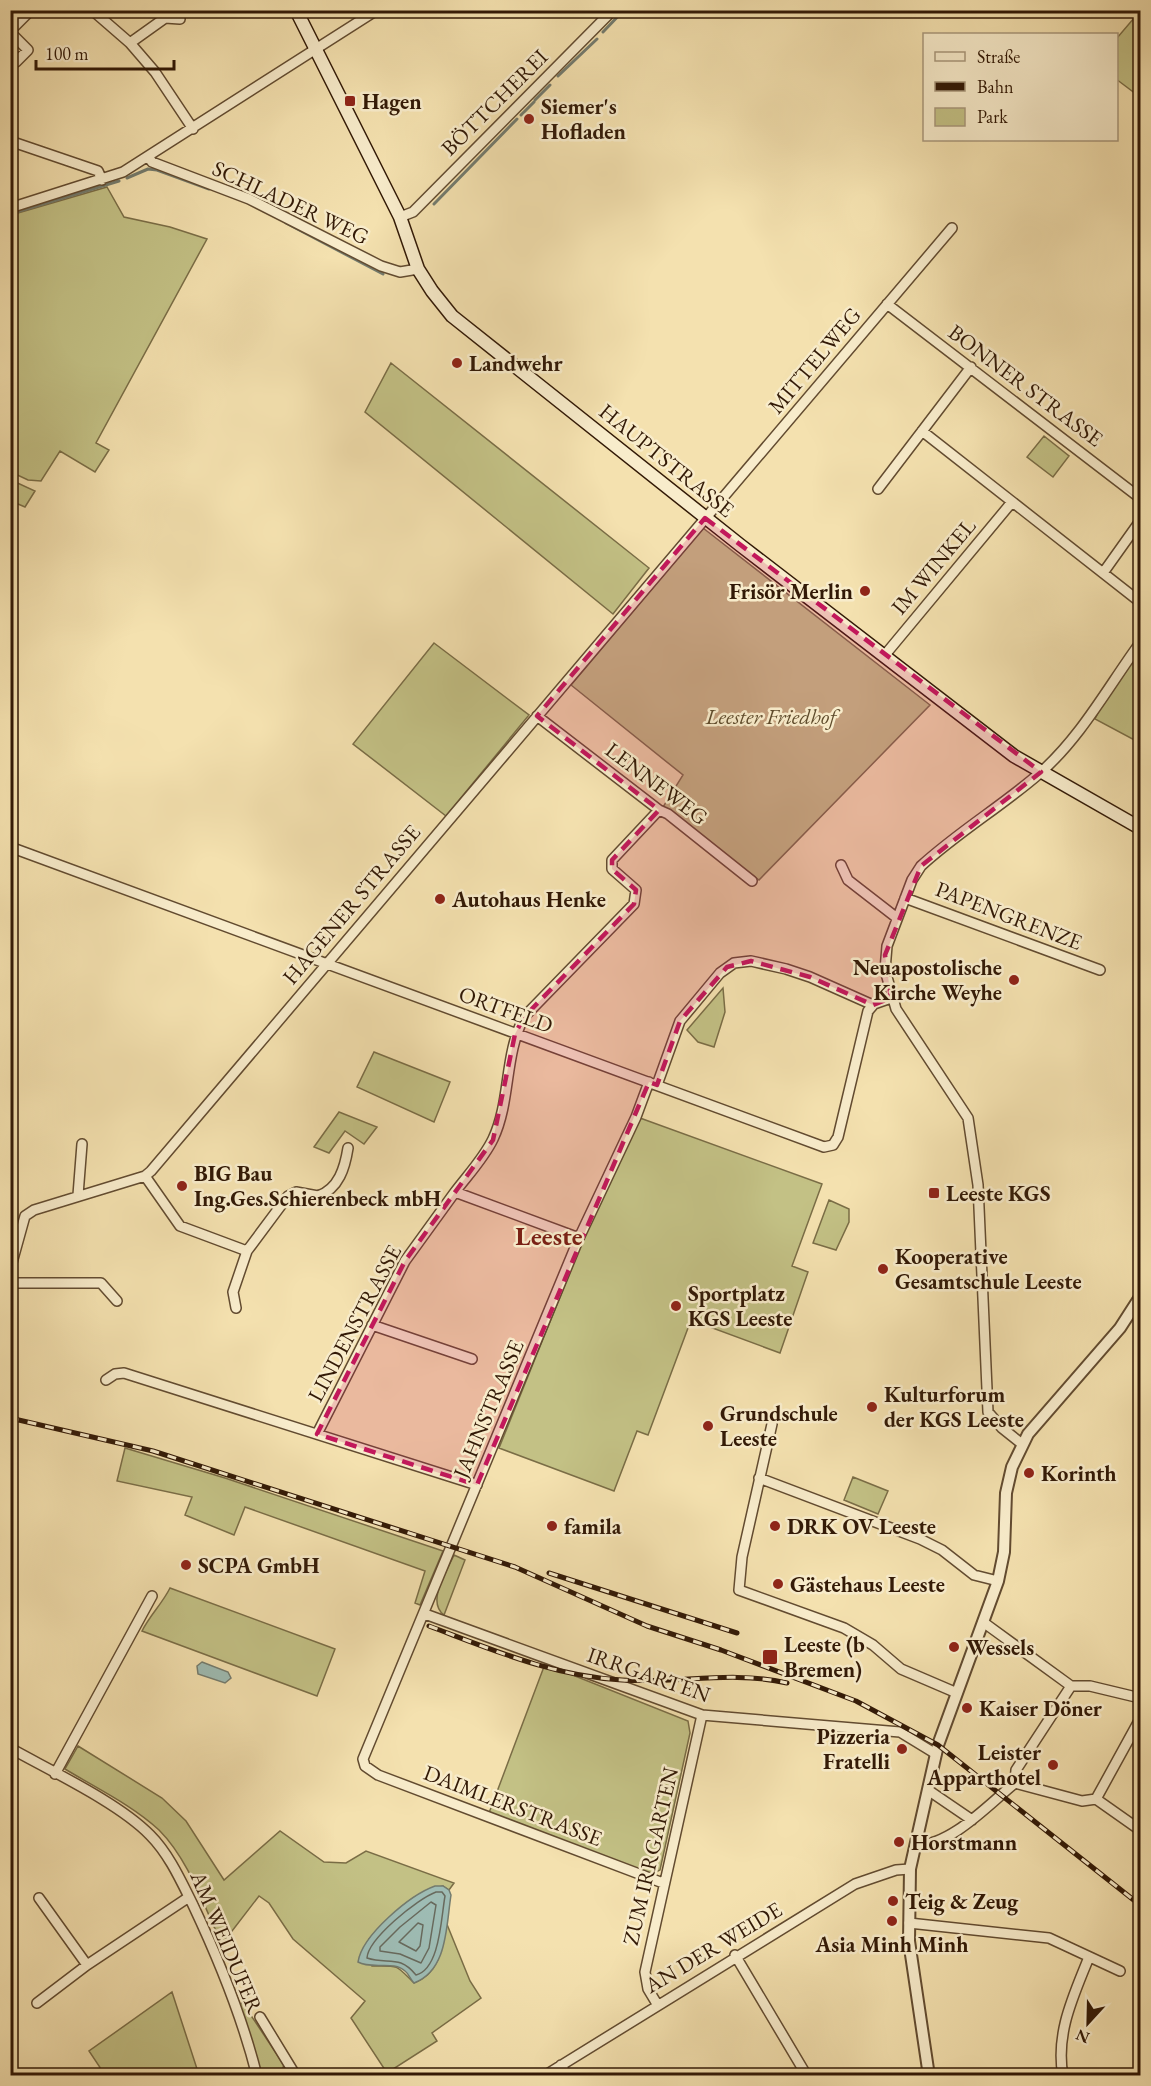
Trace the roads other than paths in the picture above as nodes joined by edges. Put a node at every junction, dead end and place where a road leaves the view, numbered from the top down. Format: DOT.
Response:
graph roads {
  1 [pos="31,10"];
  2 [pos="92,10"];
  3 [pos="296,10"];
  4 [pos="377,10"];
  5 [pos="613,10"];
  6 [pos="180,19"];
  7 [pos="10,32"];
  8 [pos="130,43"];
  9 [pos="316,51"];
  10 [pos="10,57"];
  11 [pos="193,129"];
  12 [pos="10,141"];
  13 [pos="149,158"];
  14 [pos="102,180"];
  15 [pos="10,208"];
  16 [pos="400,217"];
  17 [pos="952,228"];
  18 [pos="418,269"];
  19 [pos="887,304"];
  20 [pos="971,367"];
  21 [pos="922,430"];
  22 [pos="878,489"];
  23 [pos="1140,498"];
  24 [pos="1012,502"];
  25 [pos="705,518"];
  26 [pos="1140,521"];
  27 [pos="1103,573"];
  28 [pos="1140,602"];
  29 [pos="1140,643"];
  30 [pos="884,656"];
  31 [pos="537,716"];
  32 [pos="1041,772"];
  33 [pos="660,810"];
  34 [pos="1140,828"];
  35 [pos="10,847"];
  36 [pos="841,866"];
  37 [pos="752,881"];
  38 [pos="905,897"];
  39 [pos="897,918"];
  40 [pos="327,964"];
  41 [pos="1100,970"];
  42 [pos="891,998"];
  43 [pos="873,1005"];
  44 [pos="515,1034"];
  45 [pos="653,1084"];
  46 [pos="82,1144"];
  47 [pos="348,1148"];
  48 [pos="145,1176"];
  49 [pos="455,1192"];
  50 [pos="78,1195"];
  51 [pos="10,1221"];
  52 [pos="22,1224"];
  53 [pos="579,1238"];
  54 [pos="247,1251"];
  55 [pos="10,1270"];
  56 [pos="10,1282"];
  57 [pos="1140,1298"];
  58 [pos="117,1300"];
  59 [pos="236,1308"];
  60 [pos="372,1325"];
  61 [pos="472,1359"];
  62 [pos="106,1380"];
  63 [pos="772,1424"];
  64 [pos="317,1434"];
  65 [pos="1022,1444"];
  66 [pos="759,1479"];
  67 [pos="477,1485"];
  68 [pos="998,1581"];
  69 [pos="152,1596"];
  70 [pos="425,1614"];
  71 [pos="983,1622"];
  72 [pos="1071,1686"];
  73 [pos="957,1693"];
  74 [pos="1140,1698"];
  75 [pos="702,1715"];
  76 [pos="1140,1719"];
  77 [pos="10,1748"];
  78 [pos="366,1752"];
  79 [pos="936,1754"];
  80 [pos="55,1774"];
  81 [pos="1015,1783"];
  82 [pos="928,1790"];
  83 [pos="1096,1799"];
  84 [pos="972,1820"];
  85 [pos="1140,1830"];
  86 [pos="915,1845"];
  87 [pos="910,1869"];
  88 [pos="663,1883"];
  89 [pos="189,1897"];
  90 [pos="39,1898"];
  91 [pos="909,1923"];
  92 [pos="735,1955"];
  93 [pos="1089,1957"];
  94 [pos="87,1965"];
  95 [pos="1120,1971"];
  96 [pos="37,2003"];
  97 [pos="657,2004"];
  98 [pos="260,2018"];
  99 [pos="561,2065"];
  100 [pos="296,2075"];
  101 [pos="257,2076"];
  102 [pos="544,2076"];
  103 [pos="567,2076"];
  104 [pos="807,2076"];
  105 [pos="929,2076"];
  106 [pos="1063,2076"];
  1 -- 7 [label="street"];
  2 -- 8 [label="street"];
  3 -- 9 [label="main road, HAUPTSTRASSE"];
  4 -- 9 [label="street"];
  5 -- 16 [label="street, BÖTTCHEREI"];
  6 -- 8 [label="street"];
  7 -- 10 [label="street"];
  8 -- 11 [label="street"];
  9 -- 11 [label="street"];
  9 -- 16 [label="main road, HAUPTSTRASSE"];
  11 -- 13 [label="street"];
  12 -- 14 [label="street"];
  13 -- 14 [label="street"];
  13 -- 18 [label="street, SCHLADER WEG"];
  14 -- 15 [label="street"];
  16 -- 18 [label="main road, HAUPTSTRASSE"];
  17 -- 19 [label="street, MITTELWEG"];
  18 -- 25 [label="main road, HAUPTSTRASSE"];
  19 -- 20 [label="street, BONNER STRASSE"];
  19 -- 25 [label="street, MITTELWEG"];
  20 -- 21 [label="street"];
  20 -- 23 [label="street, BONNER STRASSE"];
  21 -- 22 [label="street"];
  21 -- 24 [label="street"];
  24 -- 27 [label="street"];
  24 -- 30 [label="street, IM WINKEL"];
  25 -- 30 [label="main road, HAUPTSTRASSE"];
  25 -- 31 [label="street, HAGENER STRASSE"];
  26 -- 27 [label="street"];
  27 -- 28 [label="street"];
  29 -- 32 [label="street"];
  30 -- 32 [label="main road, HAUPTSTRASSE"];
  31 -- 33 [label="street, LENNEWEG"];
  31 -- 40 [label="street, HAGENER STRASSE"];
  32 -- 34 [label="main road, HAUPTSTRASSE"];
  32 -- 38 [label="street"];
  33 -- 37 [label="street, LENNEWEG"];
  33 -- 44 [label="street"];
  35 -- 40 [label="street, ORTFELD"];
  36 -- 39 [label="street"];
  38 -- 39 [label="street"];
  38 -- 41 [label="street, PAPENGRENZE"];
  39 -- 42 [label="street"];
  40 -- 44 [label="street, ORTFELD"];
  40 -- 48 [label="street, HAGENER STRASSE"];
  42 -- 43 [label="street"];
  42 -- 65 [label="street"];
  43 -- 45 [label="street, JAHNSTRASSE"];
  43 -- 45 [label="street, ORTFELD"];
  44 -- 45 [label="street, ORTFELD"];
  44 -- 49 [label="street, LINDENSTRASSE"];
  45 -- 53 [label="street, JAHNSTRASSE"];
  46 -- 50 [label="street"];
  47 -- 54 [label="street"];
  48 -- 50 [label="street"];
  48 -- 54 [label="street"];
  49 -- 53 [label="street"];
  49 -- 60 [label="street, LINDENSTRASSE"];
  50 -- 52 [label="street"];
  51 -- 52 [label="street"];
  52 -- 55 [label="street"];
  53 -- 67 [label="street, JAHNSTRASSE"];
  54 -- 59 [label="street"];
  56 -- 58 [label="street"];
  57 -- 65 [label="street"];
  60 -- 61 [label="street"];
  60 -- 64 [label="street, LINDENSTRASSE"];
  62 -- 64 [label="street"];
  63 -- 66 [label="street"];
  64 -- 67 [label="street"];
  65 -- 68 [label="street"];
  66 -- 68 [label="street"];
  66 -- 73 [label="street"];
  67 -- 70 [label="street, JAHNSTRASSE"];
  68 -- 71 [label="street"];
  69 -- 80 [label="street"];
  70 -- 75 [label="street, IRRGARTEN"];
  70 -- 78 [label="street, JAHNSTRASSE"];
  71 -- 72 [label="street"];
  71 -- 73 [label="street"];
  72 -- 74 [label="street"];
  72 -- 81 [label="street"];
  73 -- 79 [label="street"];
  75 -- 79 [label="street, IRRGARTEN"];
  75 -- 88 [label="street, ZUM IRRGARTEN"];
  76 -- 83 [label="street"];
  77 -- 80 [label="street, AM WEIDUFER"];
  78 -- 88 [label="street, DAIMLERSTRASSE"];
  79 -- 82 [label="street"];
  80 -- 89 [label="street, AM WEIDUFER"];
  81 -- 83 [label="street"];
  81 -- 84 [label="street"];
  82 -- 84 [label="street"];
  82 -- 86 [label="street"];
  83 -- 85 [label="street"];
  84 -- 86 [label="street"];
  86 -- 87 [label="street"];
  87 -- 91 [label="street"];
  87 -- 92 [label="street, AN DER WEIDE"];
  88 -- 97 [label="street, ZUM IRRGARTEN"];
  89 -- 94 [label="street"];
  89 -- 101 [label="street, AM WEIDUFER"];
  90 -- 94 [label="street"];
  91 -- 93 [label="street"];
  91 -- 105 [label="street"];
  92 -- 97 [label="street, AN DER WEIDE"];
  92 -- 104 [label="street"];
  93 -- 95 [label="street"];
  93 -- 106 [label="street"];
  94 -- 96 [label="street"];
  97 -- 99 [label="street, AN DER WEIDE"];
  98 -- 100 [label="street, AM WEIDUFER"];
  99 -- 102 [label="street, AN DER WEIDE"];
  99 -- 103 [label="street"];
}
